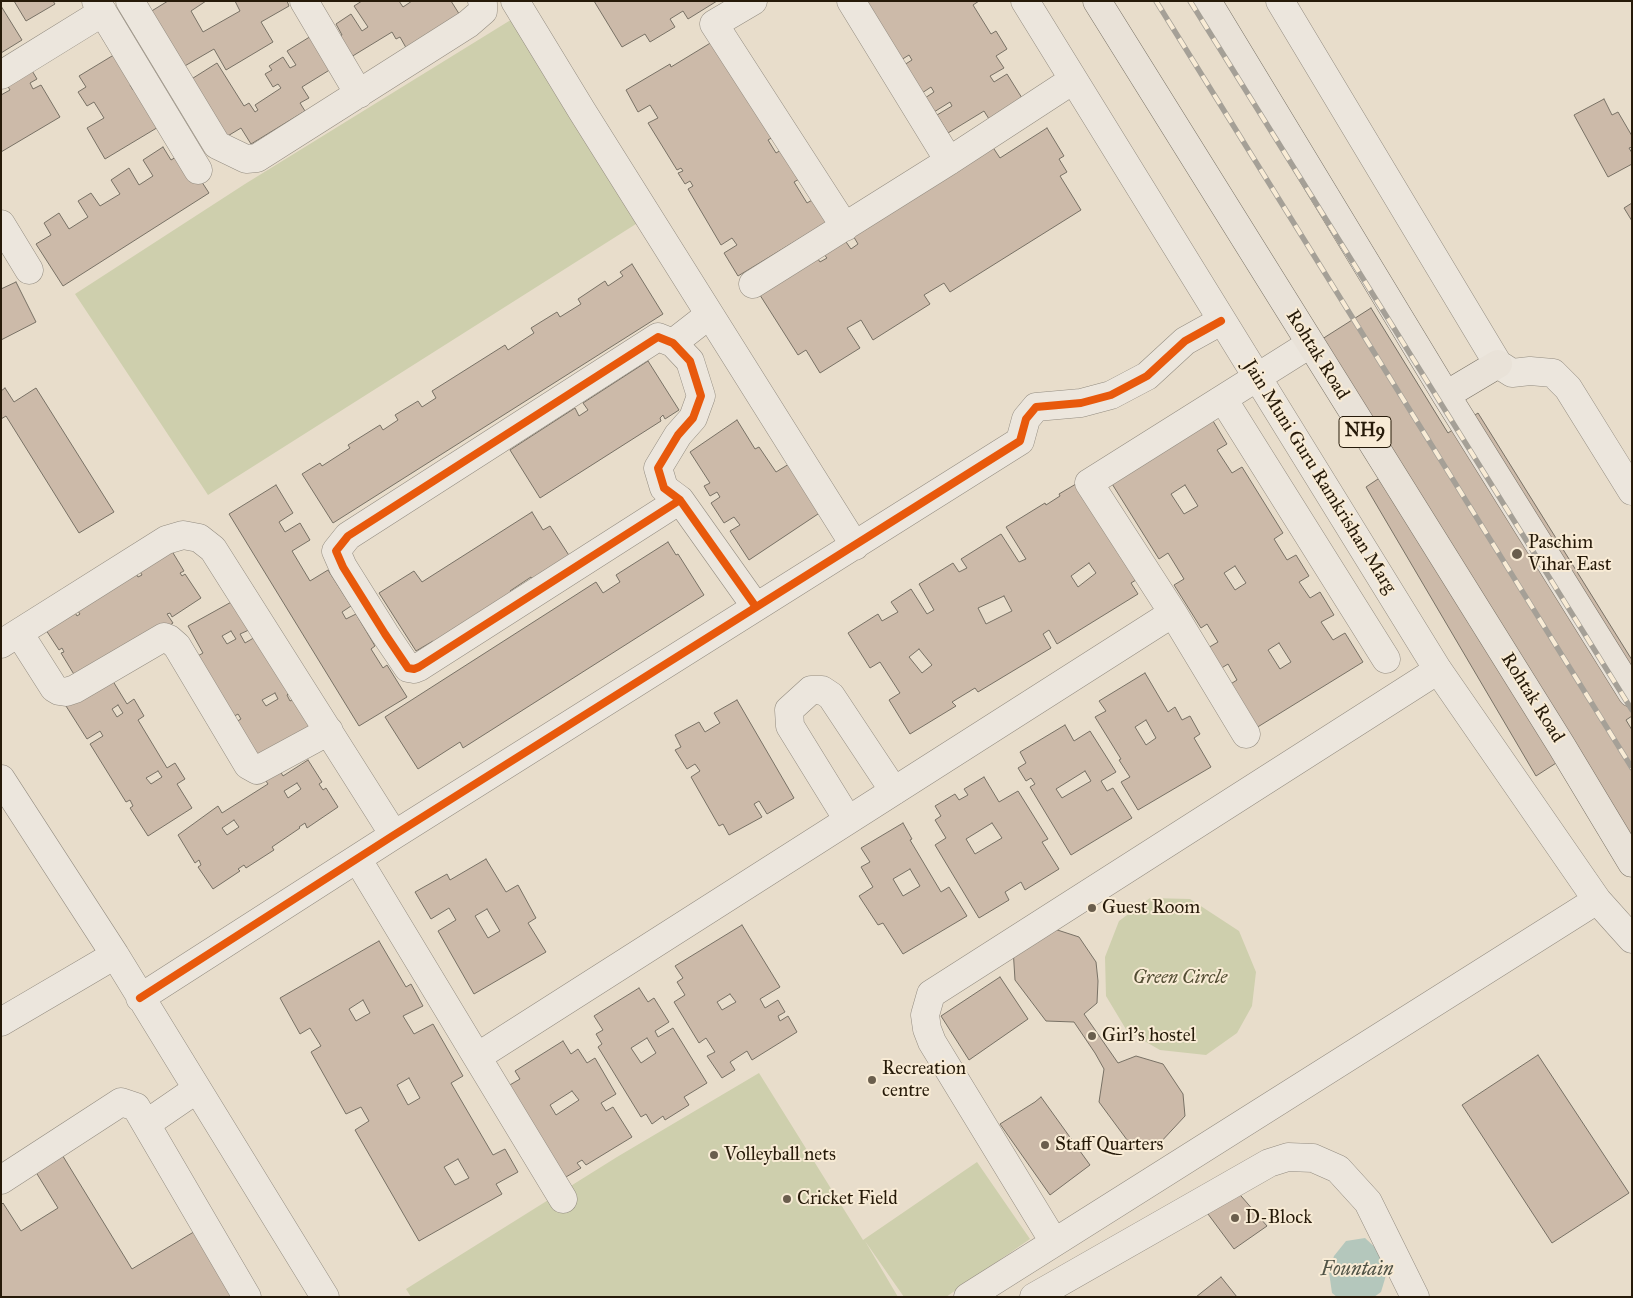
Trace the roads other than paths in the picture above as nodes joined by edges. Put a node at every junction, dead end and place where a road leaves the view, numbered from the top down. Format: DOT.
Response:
graph roads {
  1 [pos="130,1"];
  2 [pos="304,1"];
  3 [pos="482,1"];
  4 [pos="515,1"];
  5 [pos="752,1"];
  6 [pos="850,1"];
  7 [pos="1025,1"];
  8 [pos="1097,1"];
  9 [pos="1207,1"];
  10 [pos="1280,1"];
  11 [pos="100,7"];
  12 [pos="1,75"];
  13 [pos="1074,80"];
  14 [pos="358,94"];
  15 [pos="949,161"];
  16 [pos="198,170"];
  17 [pos="1,224"];
  18 [pos="845,227"];
  19 [pos="29,270"];
  20 [pos="753,284"];
  21 [pos="710,315"];
  22 [pos="1221,321"];
  23 [pos="673,343"];
  24 [pos="1310,344"];
  25 [pos="1498,364"];
  26 [pos="1258,377"];
  27 [pos="1446,395"];
  28 [pos="1223,399"];
  29 [pos="1632,491"];
  30 [pos="680,500"];
  31 [pos="855,546"];
  32 [pos="756,608"];
  33 [pos="1173,613"];
  34 [pos="10,639"];
  35 [pos="1386,659"];
  36 [pos="1438,670"];
  37 [pos="1632,693"];
  38 [pos="329,731"];
  39 [pos="1246,734"];
  40 [pos="1,779"];
  41 [pos="894,791"];
  42 [pos="848,820"];
  43 [pos="394,835"];
  44 [pos="358,860"];
  45 [pos="1632,863"];
  46 [pos="1597,900"];
  47 [pos="1632,939"];
  48 [pos="115,955"];
  49 [pos="140,998"];
  50 [pos="1,1022"];
  51 [pos="477,1057"];
  52 [pos="198,1089"];
  53 [pos="146,1124"];
  54 [pos="1,1180"];
  55 [pos="563,1199"];
  56 [pos="1054,1242"];
  57 [pos="247,1297"];
  58 [pos="325,1297"];
  59 [pos="968,1297"];
  60 [pos="1034,1297"];
  61 [pos="1414,1297"];
  1 -- 14 [label="street"];
  2 -- 14 [label="street"];
  3 -- 14 [label="street"];
  4 -- 21 [label="street"];
  5 -- 18 [label="street"];
  6 -- 15 [label="street"];
  7 -- 13 [label="street, Jain Muni Guru Ramkrishan Marg"];
  8 -- 24 [label="main road, Rohtak Road / NH9"];
  9 -- 27 [label="main road"];
  10 -- 25 [label="street"];
  11 -- 12 [label="street"];
  11 -- 16 [label="street"];
  13 -- 15 [label="street"];
  13 -- 22 [label="street, Jain Muni Guru Ramkrishan Marg"];
  15 -- 18 [label="street"];
  17 -- 19 [label="street"];
  18 -- 20 [label="street"];
  21 -- 23 [label="street"];
  21 -- 31 [label="street"];
  22 -- 26 [label="street, Jain Muni Guru Ramkrishan Marg"];
  22 -- 31 [label="street"];
  23 -- 30 [label="street"];
  23 -- 30 [label="street"];
  24 -- 26 [label="street"];
  24 -- 45 [label="main road, Rohtak Road / NH9"];
  25 -- 27 [label="main road"];
  25 -- 29 [label="street"];
  26 -- 28 [label="street"];
  26 -- 36 [label="street, Jain Muni Guru Ramkrishan Marg"];
  27 -- 37 [label="main road"];
  28 -- 33 [label="street"];
  28 -- 35 [label="street"];
  30 -- 32 [label="street"];
  31 -- 32 [label="street"];
  32 -- 43 [label="street"];
  33 -- 39 [label="street"];
  33 -- 41 [label="street"];
  34 -- 38 [label="street"];
  34 -- 38 [label="street"];
  36 -- 46 [label="street, Jain Muni Guru Ramkrishan Marg"];
  36 -- 56 [label="street"];
  38 -- 43 [label="street"];
  40 -- 48 [label="street"];
  41 -- 42 [label="street"];
  41 -- 42 [label="street"];
  42 -- 51 [label="street"];
  43 -- 44 [label="street"];
  44 -- 49 [label="street"];
  44 -- 51 [label="street"];
  46 -- 47 [label="street, Jain Muni Guru Ramkrishan Marg"];
  46 -- 56 [label="street"];
  48 -- 49 [label="street"];
  48 -- 50 [label="street"];
  49 -- 52 [label="street"];
  51 -- 55 [label="street"];
  52 -- 53 [label="street"];
  52 -- 58 [label="street"];
  53 -- 54 [label="street"];
  53 -- 57 [label="street"];
  56 -- 59 [label="street"];
  60 -- 61 [label="street"];
}
